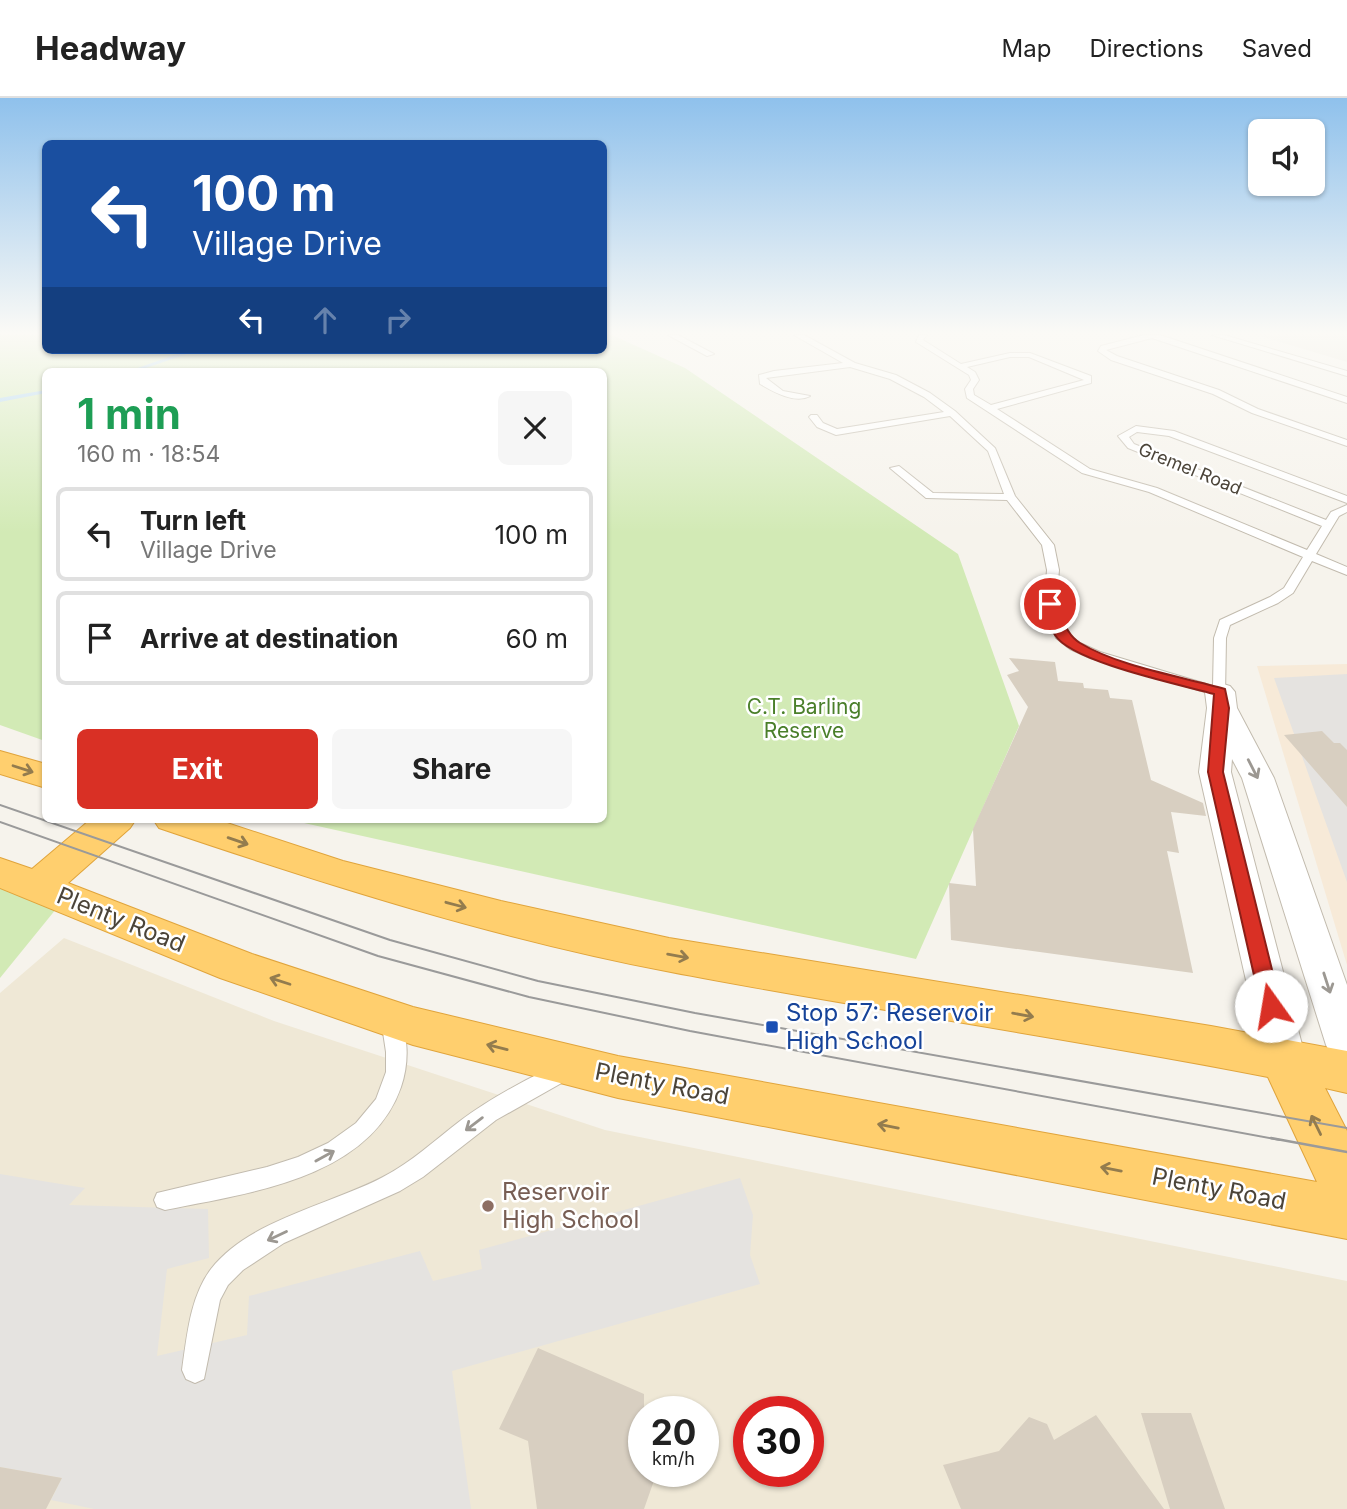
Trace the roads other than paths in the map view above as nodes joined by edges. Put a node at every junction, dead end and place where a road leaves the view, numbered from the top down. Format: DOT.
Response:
graph roads {
  1 [pos="934,401"];
  2 [pos="977,401"];
  3 [pos="1017,401"];
  4 [pos="1234,401"];
  5 [pos="988,409"];
  6 [pos="952,412"];
  7 [pos="814,417"];
  8 [pos="1347,443"];
  9 [pos="895,468"];
  10 [pos="1010,497"];
  11 [pos="1347,507"];
  12 [pos="1328,525"];
  13 [pos="1309,557"];
  14 [pos="1347,571"];
  15 [pos="1221,700"];
  16 [pos="0,762"];
  17 [pos="42,775"];
  18 [pos="109,823"];
  19 [pos="185,823"];
  20 [pos="18,879"];
  21 [pos="391,1018"];
  22 [pos="1347,1045"];
  23 [pos="1285,1060"];
  24 [pos="575,1066"];
  25 [pos="1347,1072"];
  26 [pos="1347,1186"];
  27 [pos="165,1200"];
  28 [pos="1347,1213"];
  29 [pos="195,1370"];
  1 -- 6 [label="lane"];
  2 -- 5 [label="lane, Gremel Road"];
  3 -- 5 [label="lane"];
  4 -- 8 [label="lane"];
  5 -- 13 [label="lane, Gremel Road"];
  6 -- 7 [label="lane"];
  6 -- 10 [label="lane"];
  9 -- 10 [label="lane"];
  10 -- 15 [label="lane"];
  11 -- 12 [label="lane, Gremel Road"];
  11 -- 12 [label="lane, Gremel Road"];
  12 -- 13 [label="lane, Gremel Road"];
  13 -- 14 [label="lane, Gremel Road"];
  13 -- 15 [label="lane, Gremel Road"];
  15 -- 22 [label="street, Gremel Road, one-way"];
  15 -- 23 [label="street, Gremel Road"];
  16 -- 17 [label="highway, one-way"];
  18 -- 20 [label="highway"];
  19 -- 23 [label="highway, one-way"];
  21 -- 20 [label="highway, Plenty Road, one-way"];
  24 -- 21 [label="highway, Plenty Road, one-way"];
  27 -- 21 [label="lane, one-way"];
  23 -- 25 [label="highway"];
  26 -- 23 [label="highway, one-way"];
  28 -- 24 [label="highway, Plenty Road, one-way"];
  24 -- 29 [label="lane, one-way"];
}
